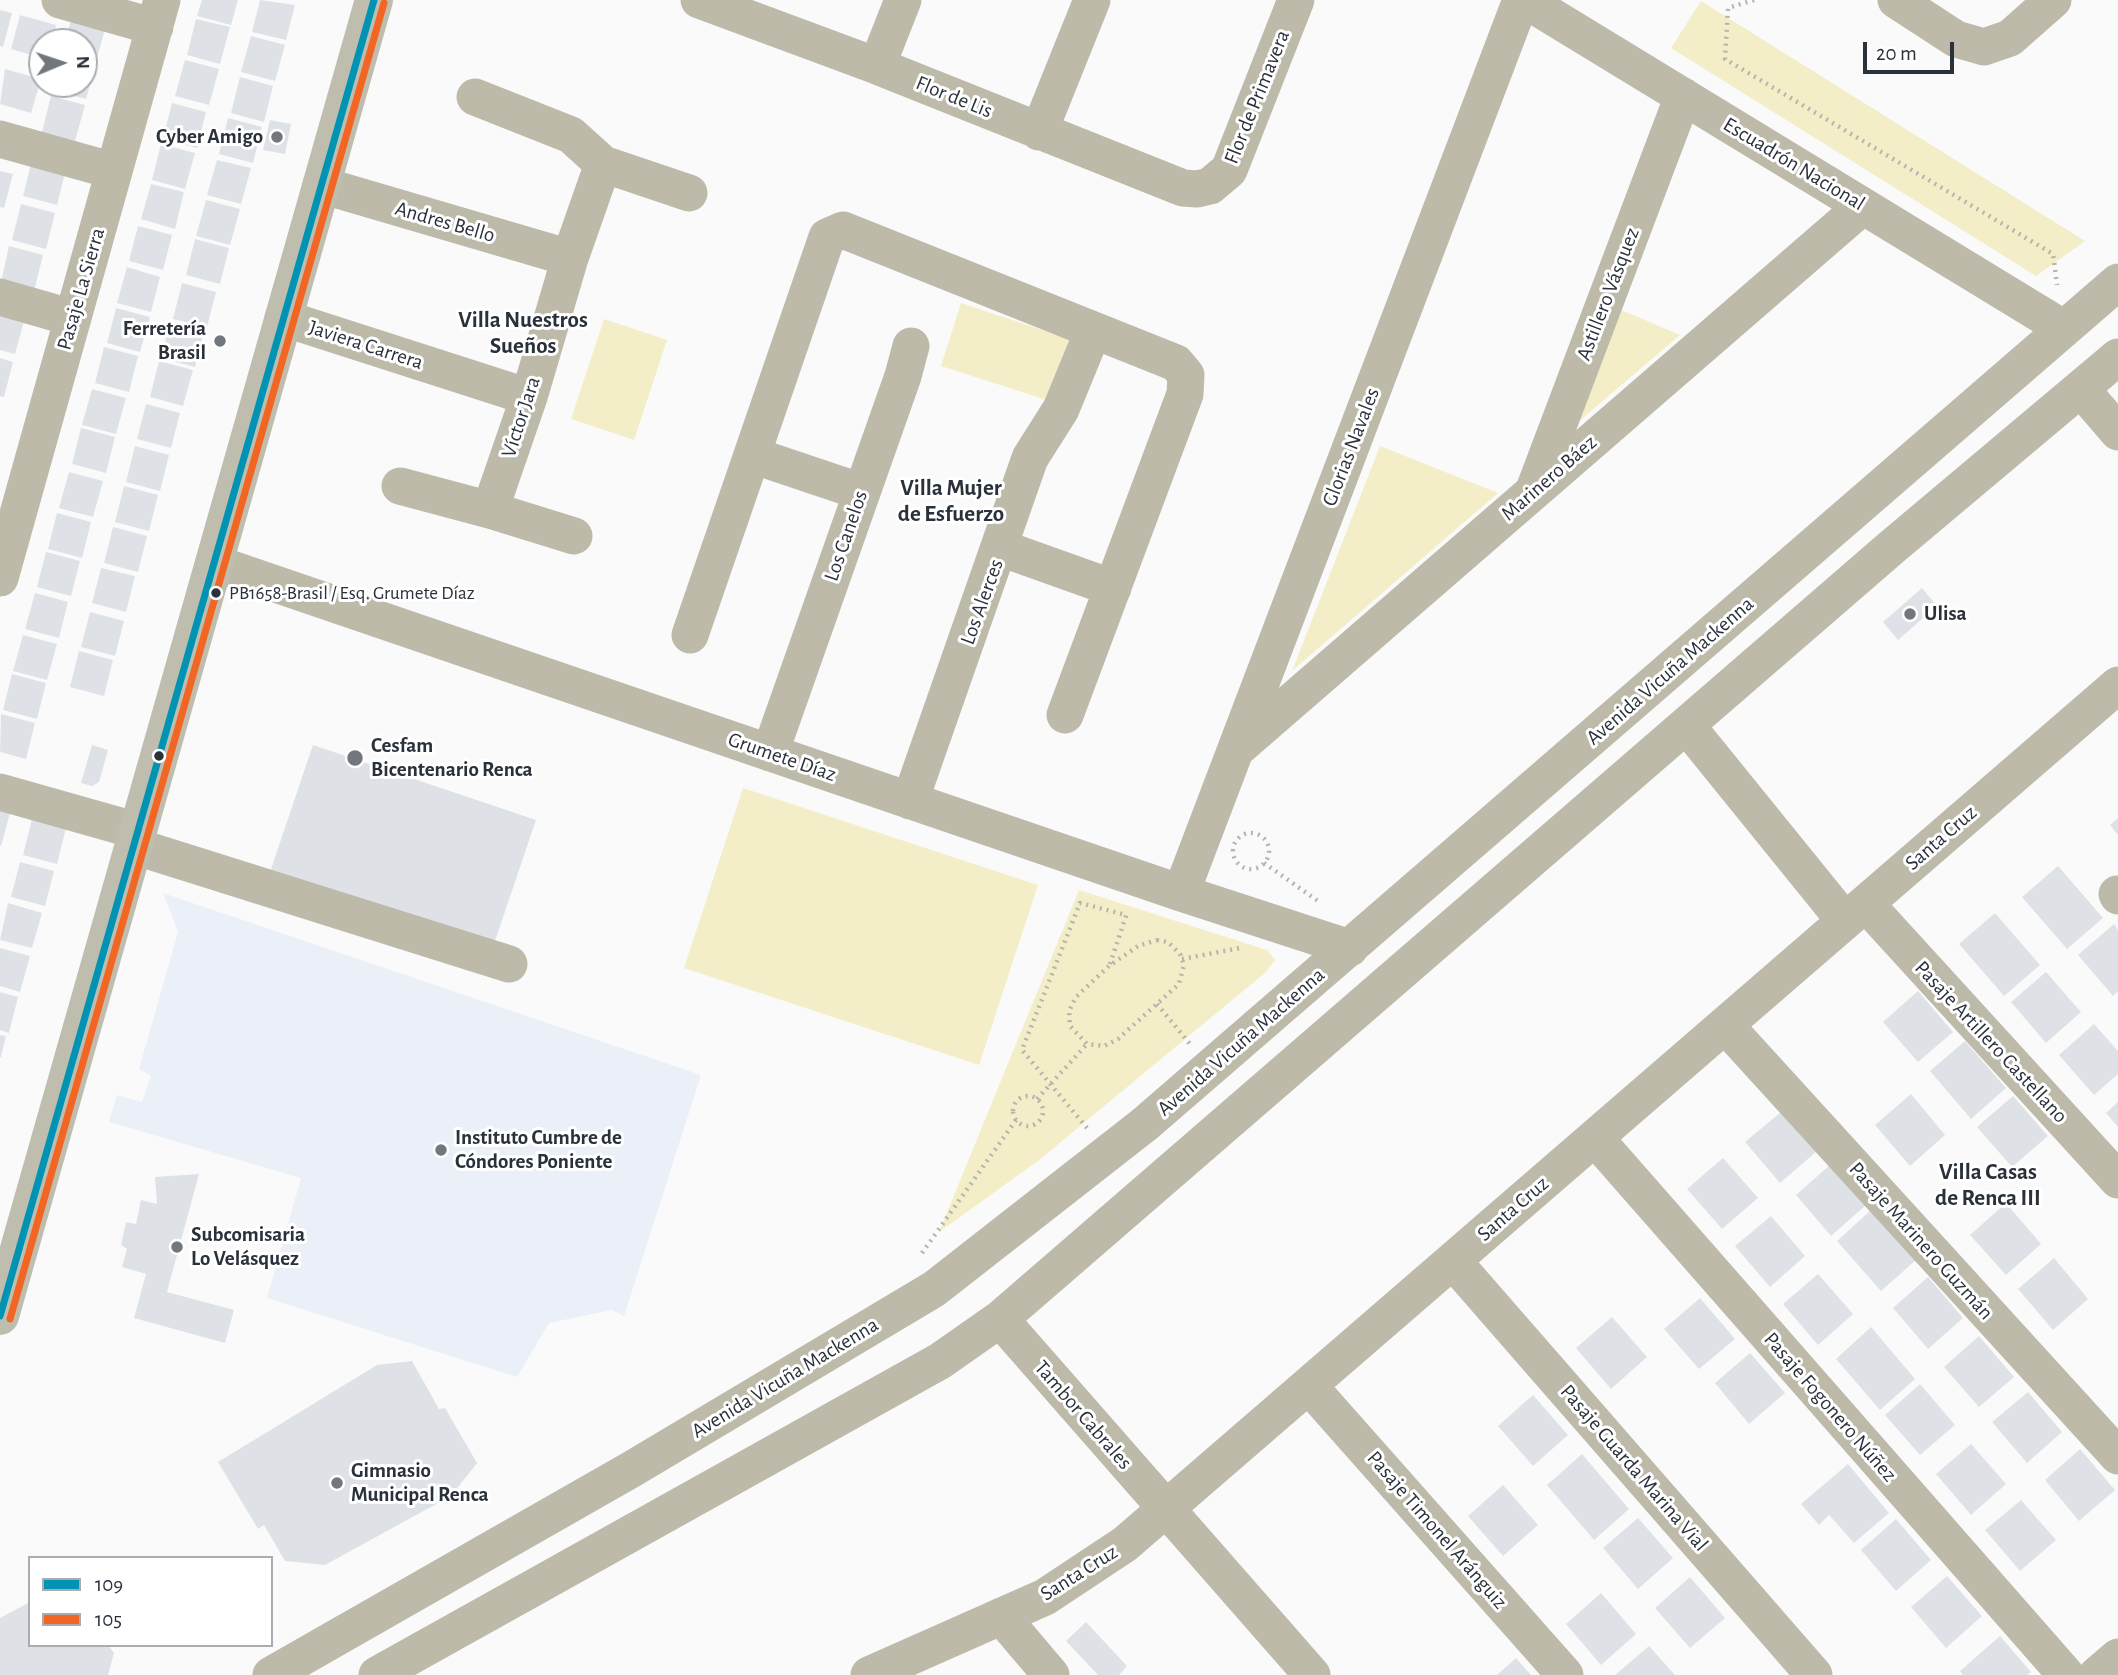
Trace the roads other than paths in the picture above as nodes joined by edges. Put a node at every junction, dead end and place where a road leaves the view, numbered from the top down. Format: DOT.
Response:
graph roads {
  1 [pos="60,0"];
  2 [pos="374,0"];
  3 [pos="903,0"];
  4 [pos="1092,0"];
  5 [pos="1296,0"];
  6 [pos="1523,0"];
  7 [pos="1896,0"];
  8 [pos="2053,0"];
  9 [pos="710,2"];
  10 [pos="158,13"];
  11 [pos="877,65"];
  12 [pos="1683,96"];
  13 [pos="475,97"];
  14 [pos="1039,132"];
  15 [pos="0,139"];
  16 [pos="603,164"];
  17 [pos="114,171"];
  18 [pos="321,185"];
  19 [pos="1210,186"];
  20 [pos="688,193"];
  21 [pos="1863,206"];
  22 [pos="570,258"];
  23 [pos="2118,282"];
  24 [pos="0,298"];
  25 [pos="73,318"];
  26 [pos="283,318"];
  27 [pos="2063,328"];
  28 [pos="1093,331"];
  29 [pos="911,346"];
  30 [pos="2118,357"];
  31 [pos="2081,389"];
  32 [pos="530,397"];
  33 [pos="2118,432"];
  34 [pos="752,455"];
  35 [pos="14,471"];
  36 [pos="400,486"];
  37 [pos="1534,491"];
  38 [pos="862,492"];
  39 [pos="1859,506"];
  40 [pos="490,510"];
  41 [pos="574,536"];
  42 [pos="1892,547"];
  43 [pos="1001,548"];
  44 [pos="214,563"];
  45 [pos="0,578"];
  46 [pos="1113,588"];
  47 [pos="690,635"];
  48 [pos="2118,685"];
  49 [pos="1065,715"];
  50 [pos="1687,726"];
  51 [pos="775,739"];
  52 [pos="1236,750"];
  53 [pos="0,792"];
  54 [pos="910,800"];
  55 [pos="136,838"];
  56 [pos="1181,893"];
  57 [pos="1855,912"];
  58 [pos="1350,948"];
  59 [pos="509,964"];
  60 [pos="1725,1025"];
  61 [pos="1595,1138"];
  62 [pos="2118,1180"];
  63 [pos="1453,1261"];
  64 [pos="0,1316"];
  65 [pos="999,1319"];
  66 [pos="1309,1385"];
  67 [pos="2118,1456"];
  68 [pos="1166,1510"];
  69 [pos="1001,1616"];
  70 [pos="2118,1657"];
  71 [pos="322,1663"];
  72 [pos="271,1675"];
  73 [pos="377,1675"];
  74 [pos="869,1675"];
  75 [pos="1051,1675"];
  76 [pos="1312,1675"];
  77 [pos="1565,1675"];
  78 [pos="1814,1675"];
  79 [pos="2066,1675"];
  80 [pos="2097,1675"];
  1 -- 10 [label="street"];
  2 -- 18 [label="main road"];
  3 -- 11 [label="street"];
  4 -- 14 [label="street"];
  5 -- 19 [label="street, Flor de Primavera"];
  6 -- 12 [label="street, Escuadrón Nacional"];
  6 -- 52 [label="street, Glorias Navales"];
  7 -- 8 [label="street"];
  9 -- 11 [label="street, Flor de Lis"];
  10 -- 17 [label="street, Pasaje La Sierra"];
  11 -- 14 [label="street, Flor de Lis"];
  12 -- 21 [label="street, Escuadrón Nacional"];
  12 -- 37 [label="street, Astillero Vásquez"];
  13 -- 16 [label="street"];
  14 -- 19 [label="street, Flor de Lis"];
  15 -- 17 [label="street"];
  16 -- 20 [label="street"];
  16 -- 22 [label="street, Víctor Jara"];
  17 -- 25 [label="street, Pasaje La Sierra"];
  18 -- 22 [label="street, Andres Bello"];
  18 -- 26 [label="main road"];
  21 -- 27 [label="street, Escuadrón Nacional"];
  21 -- 37 [label="street, Marinero Báez"];
  22 -- 32 [label="street, Víctor Jara"];
  23 -- 27 [label="street, Avenida Vicuña Mackenna"];
  24 -- 25 [label="street"];
  25 -- 35 [label="street, Pasaje La Sierra"];
  26 -- 32 [label="street, Javiera Carrera"];
  26 -- 44 [label="main road"];
  27 -- 39 [label="street, Avenida Vicuña Mackenna"];
  28 -- 34 [label="street"];
  28 -- 43 [label="street, Los Alerces"];
  28 -- 46 [label="street"];
  29 -- 38 [label="street, Los Canelos"];
  30 -- 31 [label="street"];
  31 -- 33 [label="street"];
  31 -- 42 [label="street"];
  32 -- 40 [label="street, Víctor Jara"];
  34 -- 38 [label="street"];
  34 -- 47 [label="street"];
  35 -- 45 [label="street, Pasaje La Sierra"];
  36 -- 40 [label="street"];
  37 -- 52 [label="street, Marinero Báez"];
  38 -- 51 [label="street, Los Canelos"];
  39 -- 42 [label="street"];
  39 -- 58 [label="street, Avenida Vicuña Mackenna"];
  40 -- 41 [label="street"];
  42 -- 50 [label="street"];
  43 -- 46 [label="street"];
  43 -- 54 [label="street, Los Alerces"];
  44 -- 51 [label="street, Grumete Díaz"];
  44 -- 55 [label="main road"];
  46 -- 49 [label="street"];
  48 -- 57 [label="street, Santa Cruz"];
  50 -- 57 [label="street, Pasaje Artillero Castellano"];
  50 -- 65 [label="street"];
  51 -- 54 [label="street, Grumete Díaz"];
  52 -- 56 [label="street, Glorias Navales"];
  53 -- 55 [label="street"];
  54 -- 56 [label="street, Grumete Díaz"];
  55 -- 59 [label="street"];
  55 -- 64 [label="main road"];
  56 -- 58 [label="street, Grumete Díaz"];
  57 -- 60 [label="street, Santa Cruz"];
  57 -- 62 [label="street, Pasaje Artillero Castellano"];
  58 -- 71 [label="street, Avenida Vicuña Mackenna"];
  60 -- 61 [label="street, Santa Cruz"];
  60 -- 67 [label="street, Pasaje Marinero Guzmán"];
  61 -- 63 [label="street, Santa Cruz"];
  61 -- 79 [label="street, Pasaje Fogonero Núñez"];
  63 -- 66 [label="street, Santa Cruz"];
  63 -- 78 [label="street, Pasaje Guarda Marina Vial"];
  65 -- 68 [label="street, Tambor Cabrales"];
  65 -- 73 [label="street"];
  66 -- 68 [label="street, Santa Cruz"];
  66 -- 77 [label="street, Pasaje Timonel Aránguiz"];
  68 -- 69 [label="street, Santa Cruz"];
  68 -- 76 [label="street, Tambor Cabrales"];
  69 -- 74 [label="street, Santa Cruz"];
  69 -- 75 [label="street"];
  70 -- 80 [label="street"];
  71 -- 72 [label="street, Avenida Vicuña Mackenna"];
}
